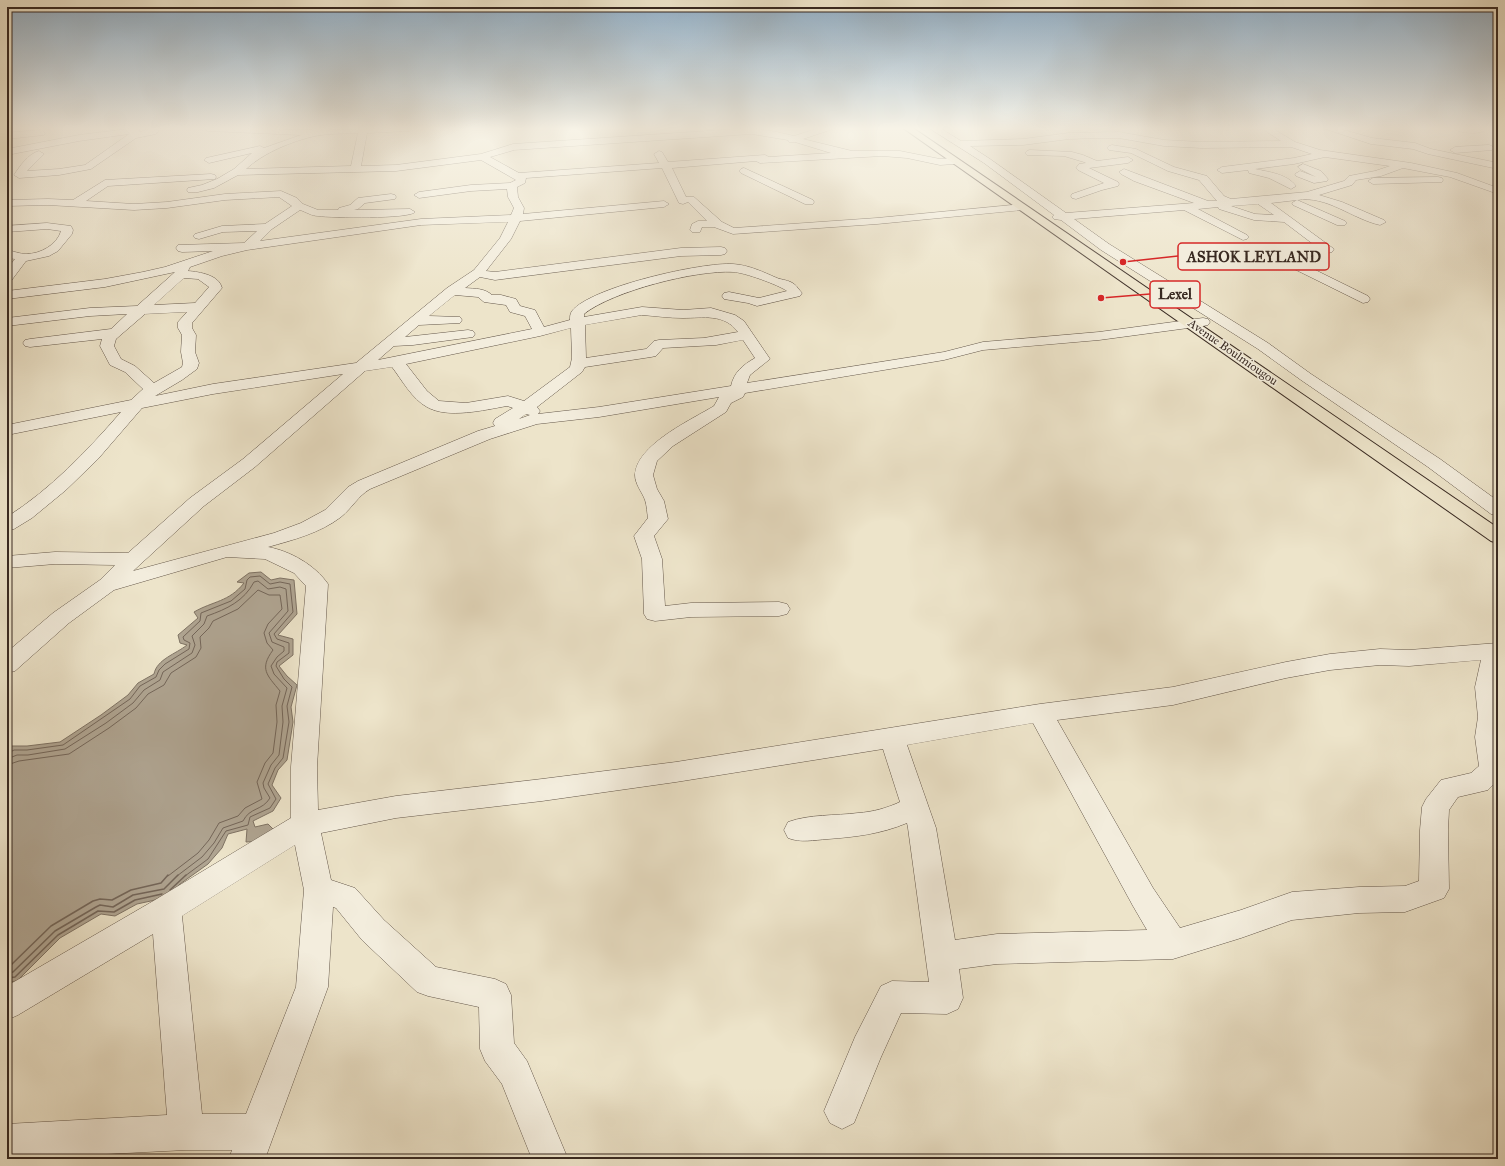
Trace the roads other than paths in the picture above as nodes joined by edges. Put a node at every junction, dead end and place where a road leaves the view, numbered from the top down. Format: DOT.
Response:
graph roads {
  1 [pos="22,182"];
  2 [pos="116,182"];
  3 [pos="219,182"];
  4 [pos="239,182"];
  5 [pos="422,182"];
  6 [pos="505,182"];
  7 [pos="514,182"];
  8 [pos="676,182"];
  9 [pos="762,182"];
  10 [pos="986,182"];
  11 [pos="997,182"];
  12 [pos="1019,182"];
  13 [pos="1112,182"];
  14 [pos="1148,182"];
  15 [pos="1207,182"];
  16 [pos="1285,182"];
  17 [pos="1349,182"];
  18 [pos="1482,182"];
  19 [pos="1493,182"];
  20 [pos="16,184"];
  21 [pos="1290,186"];
  22 [pos="183,192"];
  23 [pos="162,194"];
  24 [pos="1308,195"];
  25 [pos="238,196"];
  26 [pos="412,197"];
  27 [pos="1099,197"];
  28 [pos="1054,198"];
  29 [pos="1288,198"];
  30 [pos="1136,199"];
  31 [pos="1040,200"];
  32 [pos="1260,200"];
  33 [pos="809,202"];
  34 [pos="7,203"];
  35 [pos="1230,203"];
  36 [pos="75,204"];
  37 [pos="664,204"];
  38 [pos="1213,204"];
  39 [pos="298,206"];
  40 [pos="134,207"];
  41 [pos="1022,207"];
  42 [pos="1187,207"];
  43 [pos="494,208"];
  44 [pos="514,210"];
  45 [pos="1153,210"];
  46 [pos="419,212"];
  47 [pos="867,212"];
  48 [pos="317,213"];
  49 [pos="331,213"];
  50 [pos="38,216"];
  51 [pos="51,216"];
  52 [pos="1065,217"];
  53 [pos="1050,218"];
  54 [pos="305,219"];
  55 [pos="1286,219"];
  56 [pos="877,221"];
  57 [pos="1380,222"];
  58 [pos="1341,223"];
  59 [pos="714,224"];
  60 [pos="268,227"];
  61 [pos="293,227"];
  62 [pos="7,228"];
  63 [pos="696,230"];
  64 [pos="199,236"];
  65 [pos="1243,237"];
  66 [pos="291,241"];
  67 [pos="247,246"];
  68 [pos="182,248"];
  69 [pos="721,251"];
  70 [pos="7,254"];
  71 [pos="22,258"];
  72 [pos="541,258"];
  73 [pos="563,258"];
  74 [pos="587,264"];
  75 [pos="183,270"];
  76 [pos="478,273"];
  77 [pos="7,278"];
  78 [pos="104,283"];
  79 [pos="606,283"];
  80 [pos="46,290"];
  81 [pos="452,291"];
  82 [pos="7,295"];
  83 [pos="97,295"];
  84 [pos="1363,300"];
  85 [pos="199,307"];
  86 [pos="141,310"];
  87 [pos="717,314"];
  88 [pos="416,320"];
  89 [pos="14,322"];
  90 [pos="577,322"];
  91 [pos="1197,323"];
  92 [pos="540,332"];
  93 [pos="114,333"];
  94 [pos="746,334"];
  95 [pos="7,335"];
  96 [pos="470,340"];
  97 [pos="714,341"];
  98 [pos="390,342"];
  99 [pos="30,344"];
  100 [pos="396,362"];
  101 [pos="756,363"];
  102 [pos="578,364"];
  103 [pos="360,368"];
  104 [pos="738,388"];
  105 [pos="150,391"];
  106 [pos="136,404"];
  107 [pos="530,413"];
  108 [pos="7,430"];
  109 [pos="1498,510"];
  110 [pos="1498,521"];
  111 [pos="7,525"];
  112 [pos="1498,537"];
  113 [pos="226,551"];
  114 [pos="133,559"];
  115 [pos="7,562"];
  116 [pos="107,585"];
  117 [pos="779,609"];
  118 [pos="1496,652"];
  119 [pos="7,665"];
  120 [pos="1040,713"];
  121 [pos="892,738"];
  122 [pos="915,808"];
  123 [pos="305,824"];
  124 [pos="798,830"];
  125 [pos="319,890"];
  126 [pos="166,910"];
  127 [pos="1173,944"];
  128 [pos="942,956"];
  129 [pos="7,1004"];
  130 [pos="842,1111"];
  131 [pos="186,1132"];
  132 [pos="7,1142"];
  133 [pos="252,1146"];
  134 [pos="550,1159"];
  1 -- 20 [label="street"];
  2 -- 36 [label="street"];
  3 -- 22 [label="street"];
  4 -- 25 [label="street"];
  5 -- 26 [label="street"];
  6 -- 26 [label="street"];
  7 -- 44 [label="street"];
  8 -- 59 [label="street"];
  9 -- 33 [label="street"];
  10 -- 41 [label="highway, Avenue Boulmiougou"];
  11 -- 53 [label="highway, Avenue Boulmiougou"];
  12 -- 31 [label="street"];
  13 -- 27 [label="street"];
  14 -- 38 [label="street"];
  15 -- 35 [label="street"];
  16 -- 21 [label="street"];
  17 -- 24 [label="street"];
  18 -- 19 [label="street"];
  23 -- 40 [label="street"];
  24 -- 29 [label="street"];
  24 -- 57 [label="street"];
  25 -- 39 [label="street"];
  25 -- 40 [label="street"];
  26 -- 46 [label="street"];
  26 -- 49 [label="street"];
  28 -- 31 [label="street"];
  29 -- 32 [label="street"];
  29 -- 58 [label="street"];
  30 -- 45 [label="street"];
  31 -- 52 [label="street"];
  32 -- 35 [label="street"];
  32 -- 55 [label="street"];
  34 -- 36 [label="street"];
  35 -- 38 [label="street"];
  36 -- 40 [label="street"];
  37 -- 44 [label="street"];
  38 -- 42 [label="street"];
  38 -- 55 [label="street"];
  39 -- 48 [label="street"];
  39 -- 60 [label="street"];
  41 -- 56 [label="street"];
  41 -- 91 [label="highway, Avenue Boulmiougou"];
  42 -- 45 [label="street"];
  42 -- 65 [label="street"];
  43 -- 46 [label="street"];
  44 -- 66 [label="street"];
  44 -- 76 [label="street"];
  45 -- 52 [label="street"];
  46 -- 49 [label="street"];
  47 -- 56 [label="street"];
  48 -- 49 [label="street"];
  48 -- 54 [label="street"];
  50 -- 51 [label="street"];
  52 -- 53 [label="street"];
  52 -- 109 [label="street"];
  53 -- 91 [label="highway, Avenue Boulmiougou"];
  55 -- 84 [label="street"];
  56 -- 59 [label="street"];
  59 -- 63 [label="street"];
  60 -- 64 [label="street"];
  60 -- 67 [label="street"];
  61 -- 66 [label="street"];
  62 -- 71 [label="street"];
  66 -- 67 [label="street"];
  67 -- 68 [label="street"];
  67 -- 75 [label="street"];
  69 -- 74 [label="street"];
  70 -- 71 [label="street"];
  71 -- 77 [label="street"];
  72 -- 73 [label="street"];
  74 -- 76 [label="street"];
  74 -- 79 [label="street"];
  75 -- 78 [label="street"];
  75 -- 85 [label="street"];
  75 -- 86 [label="street"];
  76 -- 81 [label="street"];
  78 -- 80 [label="street"];
  78 -- 83 [label="street"];
  79 -- 87 [label="street"];
  79 -- 90 [label="street"];
  80 -- 82 [label="street"];
  80 -- 89 [label="street"];
  81 -- 88 [label="street"];
  81 -- 92 [label="street"];
  85 -- 86 [label="street"];
  85 -- 105 [label="street"];
  86 -- 89 [label="street"];
  86 -- 93 [label="street"];
  87 -- 90 [label="street"];
  87 -- 94 [label="street"];
  88 -- 96 [label="street"];
  88 -- 98 [label="street"];
  89 -- 95 [label="street"];
  90 -- 92 [label="street"];
  90 -- 102 [label="street"];
  91 -- 104 [label="street"];
  91 -- 110 [label="highway, Avenue Boulmiougou"];
  91 -- 112 [label="highway, Avenue Boulmiougou"];
  92 -- 96 [label="street"];
  93 -- 99 [label="street"];
  93 -- 105 [label="street"];
  94 -- 97 [label="street"];
  94 -- 101 [label="street"];
  96 -- 98 [label="street"];
  96 -- 100 [label="street"];
  97 -- 101 [label="street"];
  97 -- 102 [label="street"];
  98 -- 103 [label="street"];
  100 -- 103 [label="street"];
  100 -- 107 [label="street"];
  101 -- 104 [label="street"];
  102 -- 107 [label="street"];
  103 -- 106 [label="street"];
  103 -- 114 [label="street"];
  104 -- 107 [label="street"];
  104 -- 117 [label="street"];
  105 -- 106 [label="street"];
  106 -- 108 [label="street"];
  106 -- 111 [label="street"];
  107 -- 113 [label="street"];
  113 -- 116 [label="street"];
  113 -- 123 [label="street"];
  114 -- 115 [label="street"];
  114 -- 116 [label="street"];
  116 -- 119 [label="street"];
  118 -- 120 [label="street"];
  118 -- 127 [label="street"];
  120 -- 121 [label="street"];
  120 -- 127 [label="street"];
  121 -- 122 [label="street"];
  121 -- 123 [label="street"];
  122 -- 124 [label="street"];
  122 -- 128 [label="street"];
  123 -- 125 [label="street"];
  123 -- 126 [label="street"];
  125 -- 133 [label="street"];
  125 -- 134 [label="street"];
  126 -- 129 [label="street"];
  126 -- 131 [label="street"];
  127 -- 128 [label="street"];
  128 -- 130 [label="street"];
  131 -- 132 [label="street"];
  131 -- 133 [label="street"];
}
